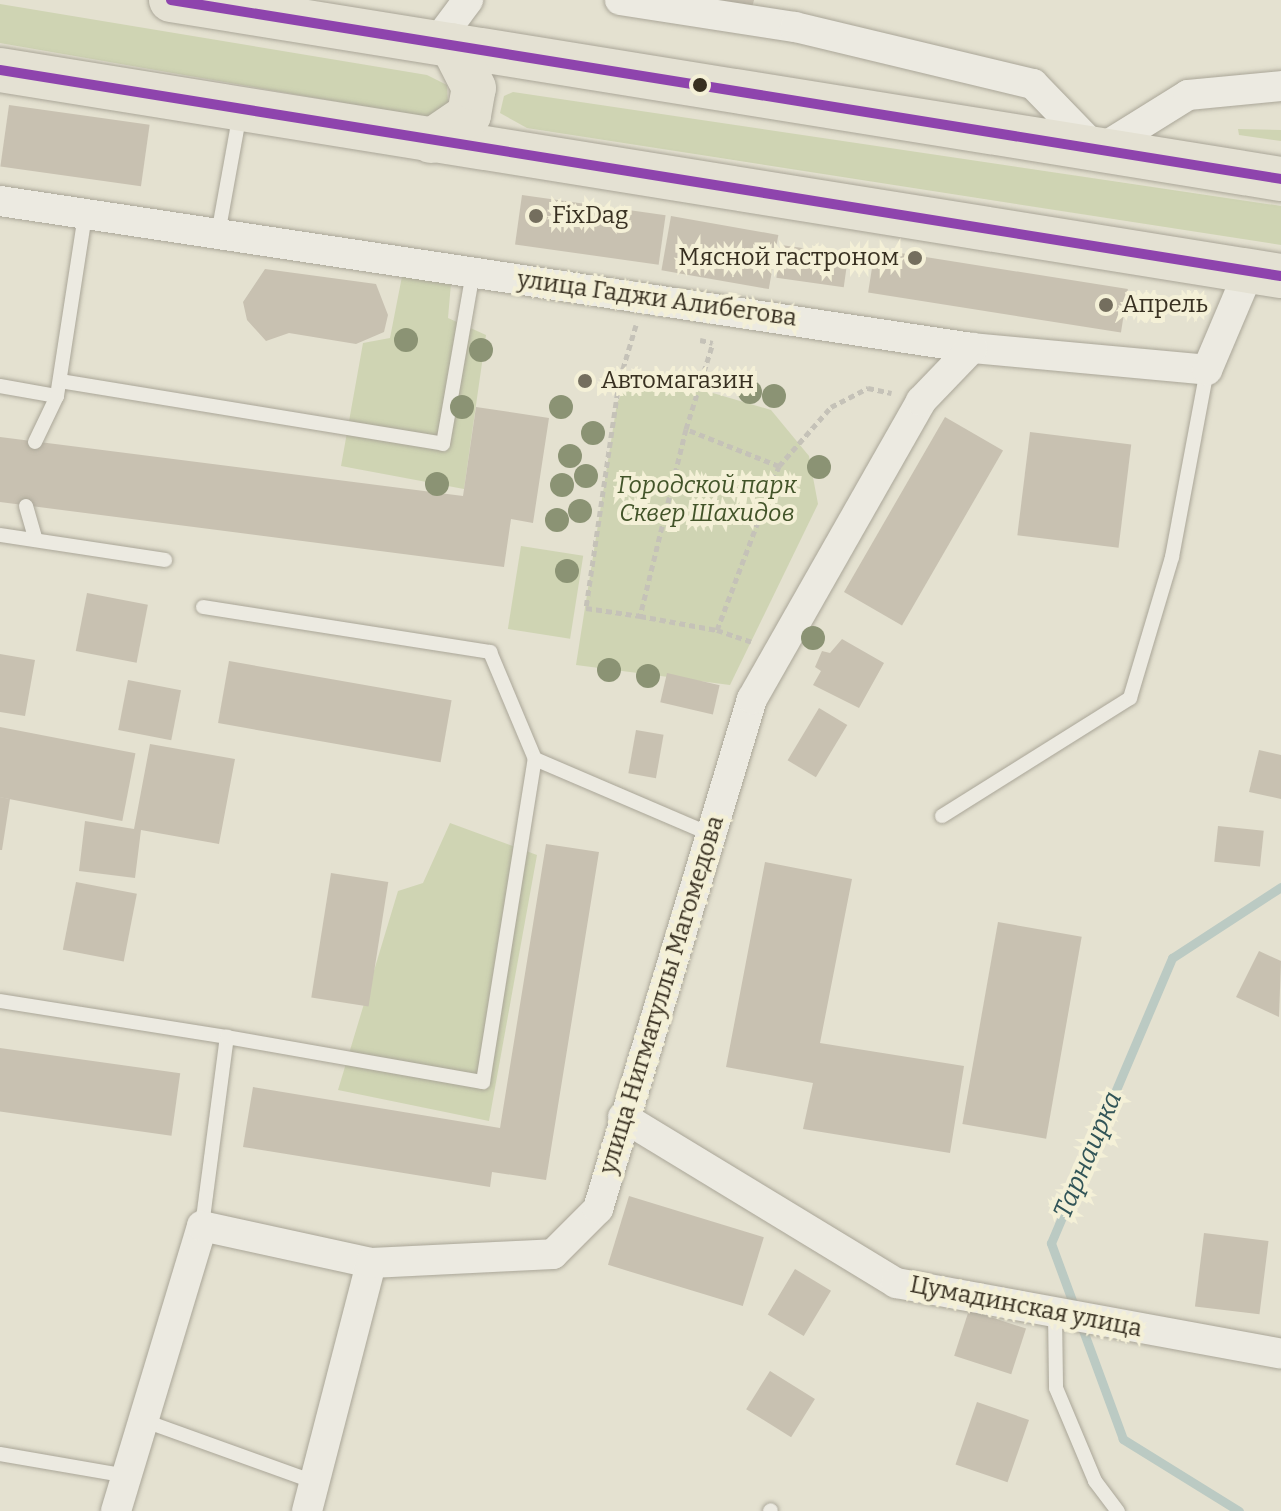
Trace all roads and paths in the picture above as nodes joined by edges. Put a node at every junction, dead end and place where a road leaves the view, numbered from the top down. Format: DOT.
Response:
graph roads {
  1 [pos="171,0"];
  2 [pos="468,0"];
  3 [pos="620,0"];
  4 [pos="797,14"];
  5 [pos="444,44"];
  6 [pos="0,70"];
  7 [pos="1281,86"];
  8 [pos="241,109"];
  9 [pos="431,141"];
  10 [pos="1098,151"];
  11 [pos="1281,179"];
  12 [pos="0,201"];
  13 [pos="85,215"];
  14 [pos="218,234"];
  15 [pos="1252,271"];
  16 [pos="473,272"];
  17 [pos="716,308"];
  18 [pos="648,328"];
  19 [pos="687,337"];
  20 [pos="713,343"];
  21 [pos="972,348"];
  22 [pos="1207,370"];
  23 [pos="0,386"];
  24 [pos="58,388"];
  25 [pos="868,388"];
  26 [pos="686,429"];
  27 [pos="35,442"];
  28 [pos="779,466"];
  29 [pos="26,506"];
  30 [pos="0,535"];
  31 [pos="36,540"];
  32 [pos="165,560"];
  33 [pos="203,607"];
  34 [pos="640,616"];
  35 [pos="717,630"];
  36 [pos="776,650"];
  37 [pos="535,759"];
  38 [pos="942,816"];
  39 [pos="710,834"];
  40 [pos="0,1001"];
  41 [pos="227,1037"];
  42 [pos="623,1117"];
  43 [pos="202,1226"];
  44 [pos="371,1263"];
  45 [pos="1055,1313"];
  46 [pos="1281,1354"];
  47 [pos="145,1421"];
  48 [pos="0,1454"];
  49 [pos="128,1476"];
  50 [pos="310,1497"];
  51 [pos="116,1511"];
  52 [pos="1118,1511"];
  1 -- 5 [label="main road"];
  2 -- 5 [label="street"];
  3 -- 4 [label="street"];
  4 -- 10 [label="street"];
  5 -- 9 [label="main road"];
  5 -- 10 [label="main road"];
  6 -- 8 [label="main road"];
  7 -- 10 [label="street"];
  8 -- 9 [label="main road"];
  8 -- 14 [label="lane"];
  9 -- 15 [label="main road"];
  10 -- 11 [label="main road"];
  12 -- 13 [label="street, улица Гаджи Алибегова"];
  13 -- 14 [label="street, улица Гаджи Алибегова"];
  13 -- 24 [label="lane"];
  14 -- 16 [label="street, улица Гаджи Алибегова"];
  15 -- 22 [label="street"];
  16 -- 17 [label="street, улица Гаджи Алибегова"];
  16 -- 24 [label="lane"];
  17 -- 20 [label="path"];
  17 -- 21 [label="street, улица Гаджи Алибегова"];
  18 -- 34 [label="path"];
  19 -- 20 [label="path"];
  20 -- 26 [label="path"];
  21 -- 22 [label="street, улица Гаджи Алибегова"];
  21 -- 36 [label="street, улица Нигматуллы Магомедова"];
  22 -- 38 [label="lane"];
  23 -- 24 [label="lane"];
  24 -- 27 [label="lane"];
  25 -- 28 [label="path"];
  26 -- 28 [label="path"];
  26 -- 34 [label="path"];
  28 -- 35 [label="path"];
  29 -- 31 [label="lane"];
  30 -- 31 [label="lane"];
  31 -- 32 [label="lane"];
  33 -- 37 [label="lane"];
  34 -- 35 [label="path"];
  35 -- 36 [label="path"];
  36 -- 39 [label="street, улица Нигматуллы Магомедова"];
  37 -- 39 [label="lane"];
  37 -- 41 [label="lane"];
  39 -- 42 [label="street, улица Нигматуллы Магомедова"];
  40 -- 41 [label="lane"];
  41 -- 43 [label="lane"];
  42 -- 44 [label="street, улица Нигматуллы Магомедова"];
  42 -- 45 [label="street, Цумадинская улица"];
  43 -- 44 [label="street, улица Нигматуллы Магомедова"];
  43 -- 47 [label="street"];
  44 -- 50 [label="street"];
  45 -- 46 [label="street, Цумадинская улица"];
  45 -- 52 [label="lane"];
  47 -- 49 [label="street"];
  47 -- 50 [label="lane"];
  48 -- 49 [label="lane"];
  49 -- 51 [label="street"];
}
